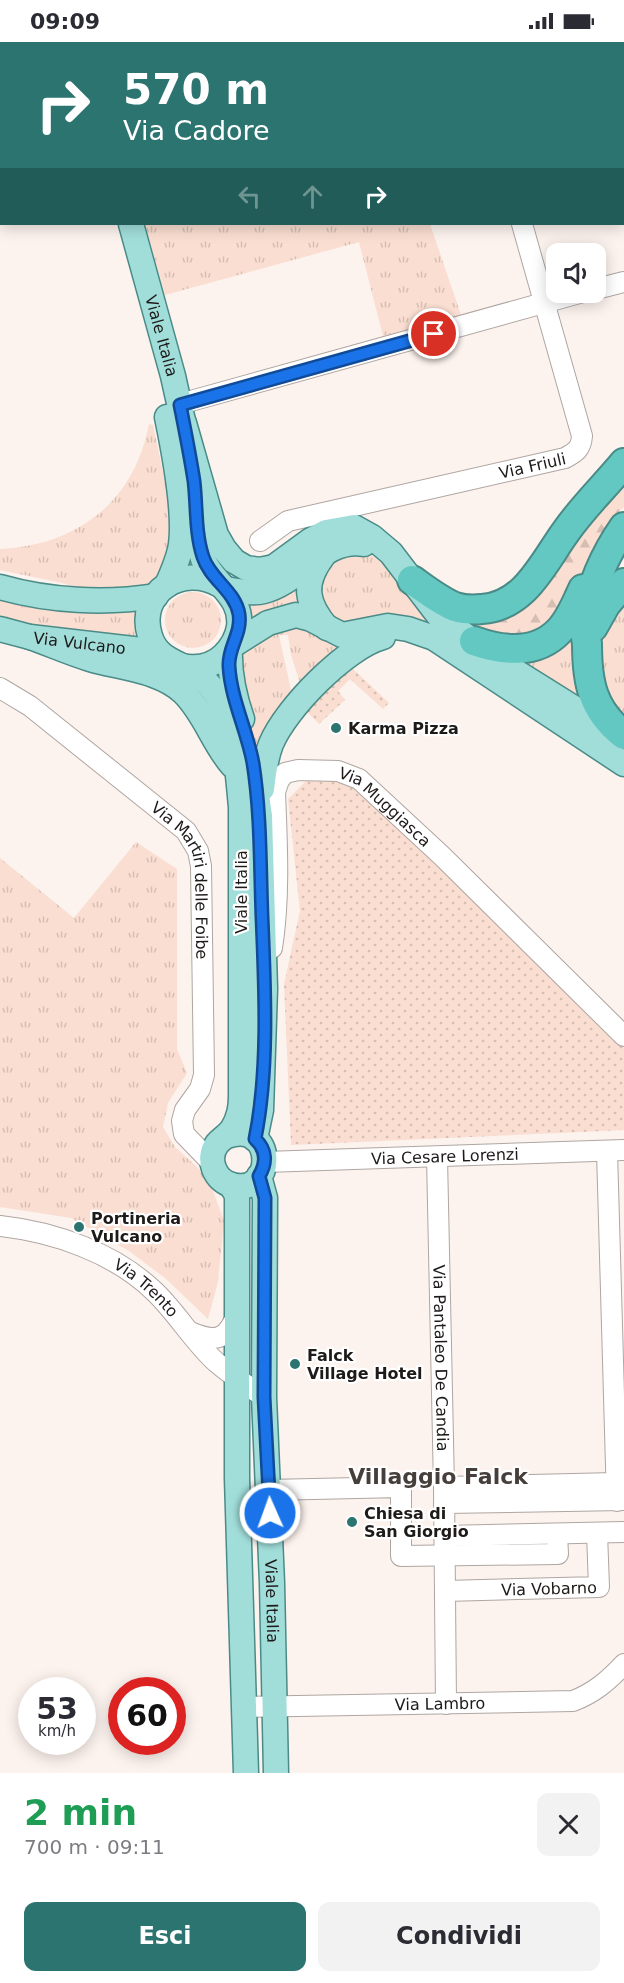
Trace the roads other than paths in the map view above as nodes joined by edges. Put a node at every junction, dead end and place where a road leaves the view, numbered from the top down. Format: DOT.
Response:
graph roads {
  1 [pos="116,225"];
  2 [pos="131,225"];
  3 [pos="522,225"];
  4 [pos="624,282"];
  5 [pos="606,286"];
  6 [pos="545,303"];
  7 [pos="182,414"];
  8 [pos="624,463"];
  9 [pos="624,514"];
  10 [pos="624,526"];
  11 [pos="260,541"];
  12 [pos="384,547"];
  13 [pos="324,554"];
  14 [pos="412,580"];
  15 [pos="624,583"];
  16 [pos="0,587"];
  17 [pos="223,587"];
  18 [pos="161,590"];
  19 [pos="327,628"];
  20 [pos="0,629"];
  21 [pos="408,629"];
  22 [pos="30,637"];
  23 [pos="586,640"];
  24 [pos="474,641"];
  25 [pos="231,648"];
  26 [pos="159,652"];
  27 [pos="181,666"];
  28 [pos="0,688"];
  29 [pos="624,737"];
  30 [pos="624,764"];
  31 [pos="238,772"];
  32 [pos="260,816"];
  33 [pos="265,989"];
  34 [pos="624,1036"];
  35 [pos="255,1139"];
  36 [pos="212,1147"];
  37 [pos="616,1151"];
  38 [pos="437,1157"];
  39 [pos="262,1169"];
  40 [pos="231,1185"];
  41 [pos="0,1226"];
  42 [pos="237,1314"];
  43 [pos="190,1332"];
  44 [pos="237,1377"];
  45 [pos="264,1397"];
  46 [pos="269,1490"];
  47 [pos="444,1495"];
  48 [pos="619,1495"];
  49 [pos="624,1532"];
  50 [pos="557,1533"];
  51 [pos="597,1533"];
  52 [pos="444,1536"];
  53 [pos="558,1554"];
  54 [pos="445,1556"];
  55 [pos="559,1588"];
  56 [pos="445,1591"];
  57 [pos="624,1664"];
  58 [pos="446,1704"];
  59 [pos="275,1706"];
  60 [pos="244,1707"];
  61 [pos="246,1773"];
  62 [pos="276,1773"];
  1 -- 18 [label="main road, Viale Italia"];
  2 -- 7 [label="main road, Viale Italia"];
  3 -- 6 [label="street, Via Friuli"];
  4 -- 5 [label="street"];
  6 -- 7 [label="street"];
  6 -- 11 [label="street, Via Friuli"];
  7 -- 12 [label="main road"];
  7 -- 17 [label="main road, Viale Italia"];
  8 -- 14 [label="highway"];
  9 -- 24 [label="highway"];
  10 -- 23 [label="highway"];
  12 -- 13 [label="main road"];
  12 -- 14 [label="main road"];
  13 -- 17 [label="main road"];
  13 -- 19 [label="main road"];
  14 -- 24 [label="main road"];
  15 -- 23 [label="highway"];
  16 -- 18 [label="main road"];
  17 -- 18 [label="main road"];
  17 -- 25 [label="main road, Viale Italia"];
  18 -- 26 [label="main road, Viale Italia"];
  19 -- 21 [label="main road"];
  19 -- 25 [label="main road"];
  20 -- 22 [label="main road, Via Vulcano"];
  21 -- 30 [label="main road"];
  21 -- 32 [label="main road"];
  22 -- 26 [label="main road, Via Vulcano"];
  22 -- 31 [label="main road"];
  23 -- 29 [label="highway"];
  24 -- 29 [label="main road"];
  25 -- 27 [label="main road"];
  25 -- 32 [label="main road, Viale Italia"];
  26 -- 27 [label="main road, Viale Italia"];
  27 -- 31 [label="main road, Viale Italia"];
  28 -- 36 [label="street, Via Martiri delle Foibe"];
  31 -- 36 [label="main road, Viale Italia"];
  32 -- 33 [label="main road, Viale Italia"];
  33 -- 34 [label="street, Via Muggiasca"];
  33 -- 35 [label="main road, Viale Italia"];
  35 -- 36 [label="main road"];
  35 -- 39 [label="main road, Viale Italia"];
  36 -- 40 [label="main road, Viale Italia"];
  37 -- 38 [label="street, Via Cesare Lorenzi"];
  37 -- 48 [label="street"];
  38 -- 39 [label="street, Via Cesare Lorenzi"];
  38 -- 47 [label="street, Via Pantaleo De Candia"];
  39 -- 40 [label="main road"];
  39 -- 45 [label="main road, Viale Italia"];
  40 -- 42 [label="main road, Viale Italia"];
  41 -- 43 [label="street, Via Trento"];
  42 -- 43 [label="street"];
  42 -- 44 [label="main road, Viale Italia"];
  43 -- 44 [label="street, Via Trento"];
  44 -- 45 [label="street, Via Trento"];
  44 -- 60 [label="main road, Viale Italia"];
  45 -- 46 [label="main road, Viale Italia"];
  46 -- 54 [label="street"];
  46 -- 59 [label="main road, Viale Italia"];
  47 -- 48 [label="street"];
  47 -- 52 [label="street, Via Pantaleo De Candia"];
  49 -- 51 [label="street"];
  50 -- 51 [label="street"];
  50 -- 52 [label="street"];
  50 -- 53 [label="street"];
  51 -- 55 [label="street, Via Vobarno"];
  52 -- 54 [label="street, Via Pantaleo De Candia"];
  53 -- 54 [label="street"];
  53 -- 55 [label="street"];
  54 -- 56 [label="street, Via Pantaleo De Candia"];
  55 -- 56 [label="street, Via Vobarno"];
  56 -- 58 [label="street, Via Pantaleo De Candia"];
  57 -- 58 [label="street, Via Lambro"];
  58 -- 59 [label="street, Via Lambro"];
  59 -- 60 [label="street, Via Lambro"];
  59 -- 62 [label="main road, Viale Italia"];
  60 -- 61 [label="main road, Viale Italia"];
}
